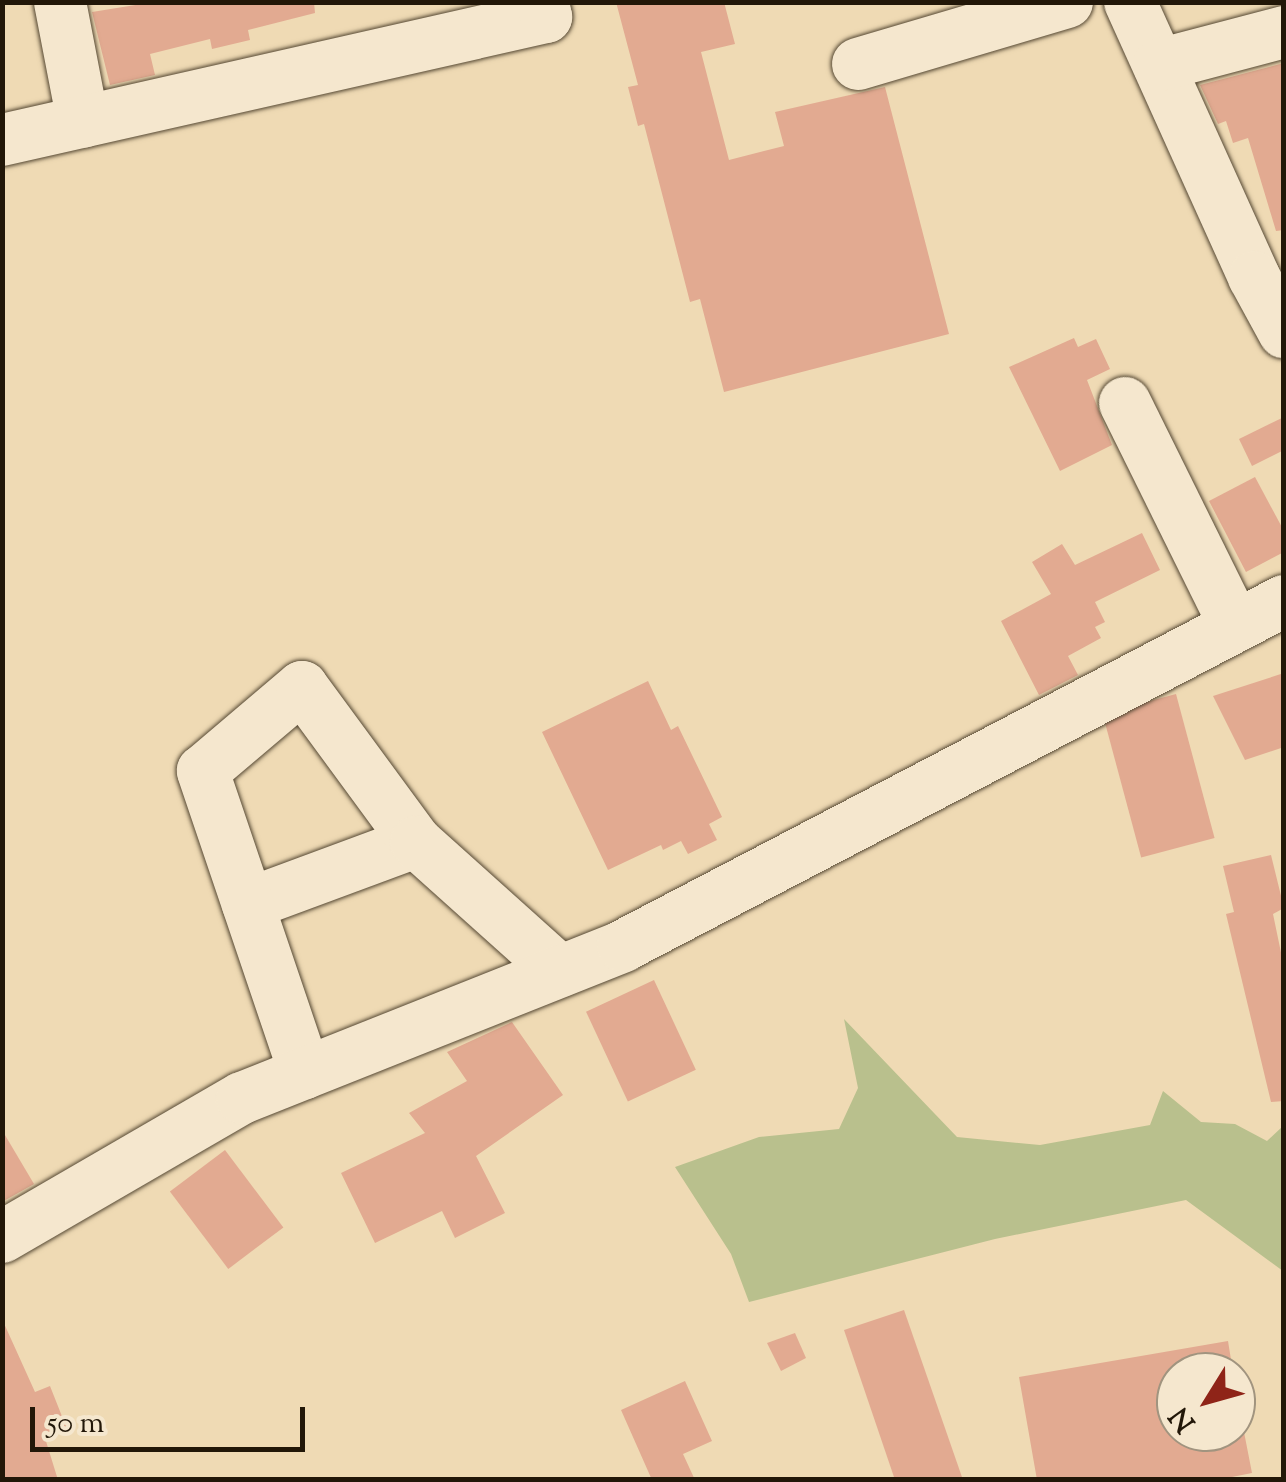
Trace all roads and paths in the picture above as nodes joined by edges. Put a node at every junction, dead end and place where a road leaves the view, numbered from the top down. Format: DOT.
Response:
graph roads {
  1 [pos="60,2"];
  2 [pos="543,2"];
  3 [pos="1067,2"];
  4 [pos="1130,2"];
  5 [pos="1284,32"];
  6 [pos="858,64"];
  7 [pos="1159,65"];
  8 [pos="83,122"];
  9 [pos="2,140"];
  10 [pos="1284,332"];
  11 [pos="1125,403"];
  12 [pos="1284,600"];
  13 [pos="1235,626"];
  14 [pos="416,842"];
  15 [pos="248,904"];
  16 [pos="560,971"];
  17 [pos="306,1073"];
  18 [pos="2,1237"];
  1 -- 8 [label="street"];
  2 -- 8 [label="street"];
  3 -- 6 [label="street"];
  4 -- 7 [label="street"];
  5 -- 7 [label="street"];
  7 -- 10 [label="street"];
  8 -- 9 [label="street"];
  11 -- 13 [label="street"];
  12 -- 13 [label="street"];
  13 -- 16 [label="street"];
  14 -- 15 [label="street"];
  14 -- 15 [label="street"];
  14 -- 16 [label="street"];
  15 -- 17 [label="street"];
  16 -- 17 [label="street"];
  17 -- 18 [label="street"];
}
